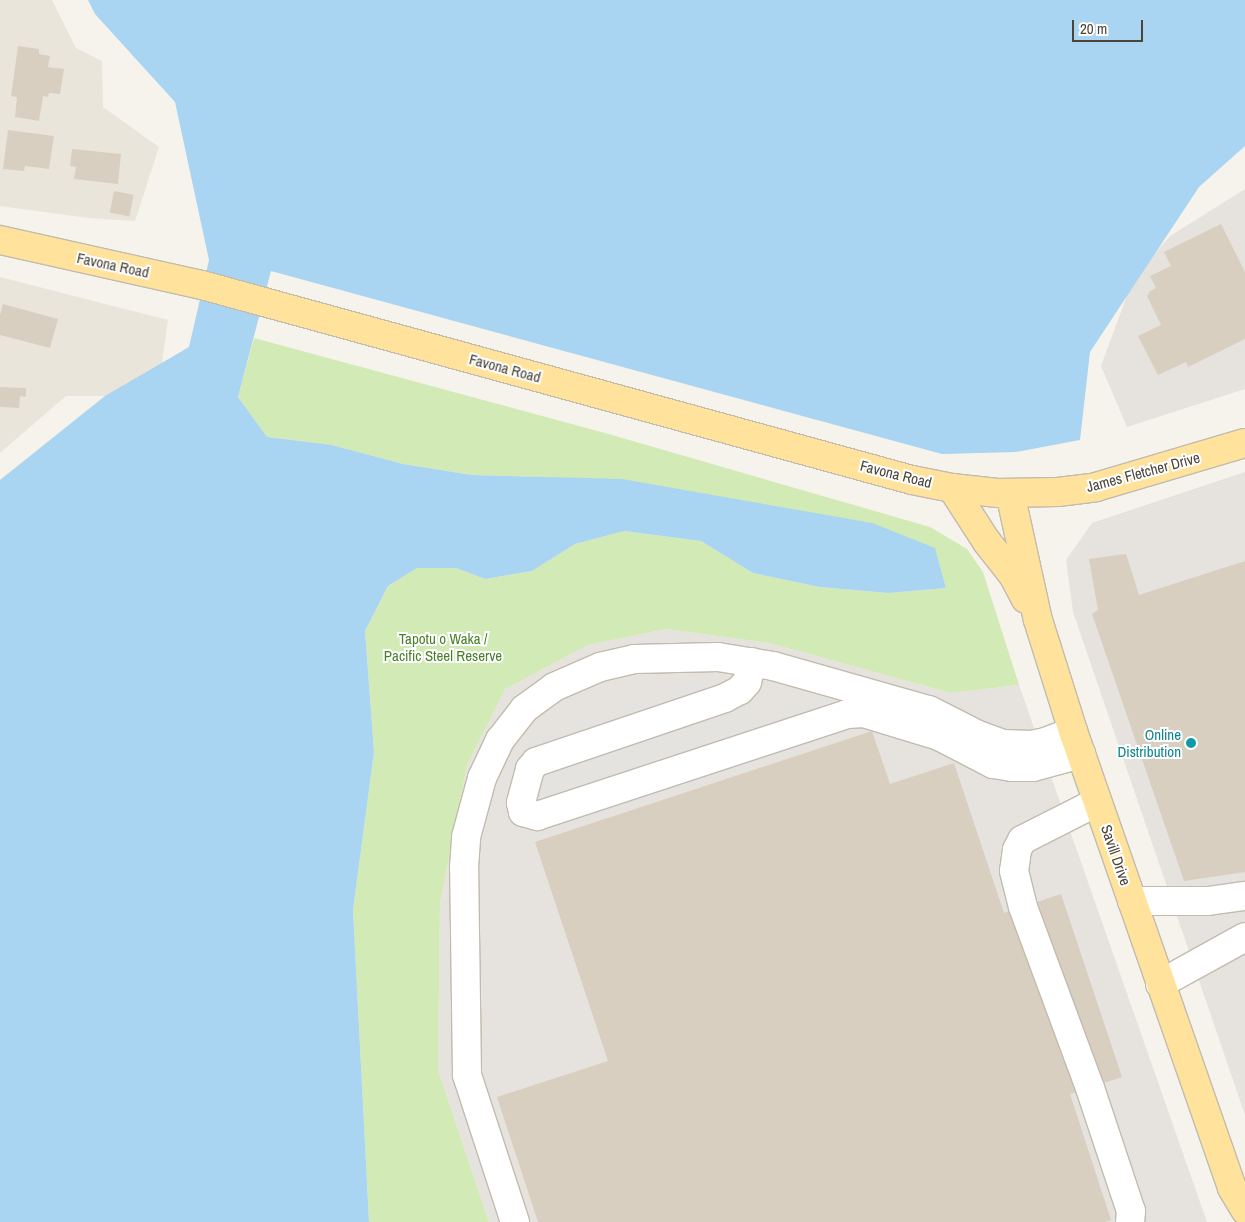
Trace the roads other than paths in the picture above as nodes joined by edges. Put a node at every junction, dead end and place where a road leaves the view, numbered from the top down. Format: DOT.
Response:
graph roads {
  1 [pos="0,240"];
  2 [pos="1245,443"];
  3 [pos="952,488"];
  4 [pos="1010,493"];
  5 [pos="1038,620"];
  6 [pos="752,662"];
  7 [pos="1077,742"];
  8 [pos="1098,802"];
  9 [pos="1245,896"];
  10 [pos="1132,902"];
  11 [pos="1245,937"];
  12 [pos="1160,984"];
  13 [pos="1245,1210"];
  14 [pos="515,1222"];
  15 [pos="1130,1222"];
  1 -- 3 [label="main road, Favona Road"];
  2 -- 4 [label="main road, James Fletcher Drive"];
  3 -- 4 [label="main road, Favona Road"];
  3 -- 5 [label="main road"];
  4 -- 5 [label="main road, Savill Drive"];
  5 -- 7 [label="main road, Savill Drive"];
  6 -- 7 [label="lane"];
  6 -- 7 [label="lane"];
  6 -- 14 [label="lane"];
  7 -- 8 [label="main road, Savill Drive"];
  8 -- 10 [label="main road, Savill Drive"];
  8 -- 15 [label="lane"];
  9 -- 10 [label="lane"];
  10 -- 12 [label="main road, Savill Drive"];
  11 -- 12 [label="lane"];
  12 -- 13 [label="main road, Savill Drive"];
}
